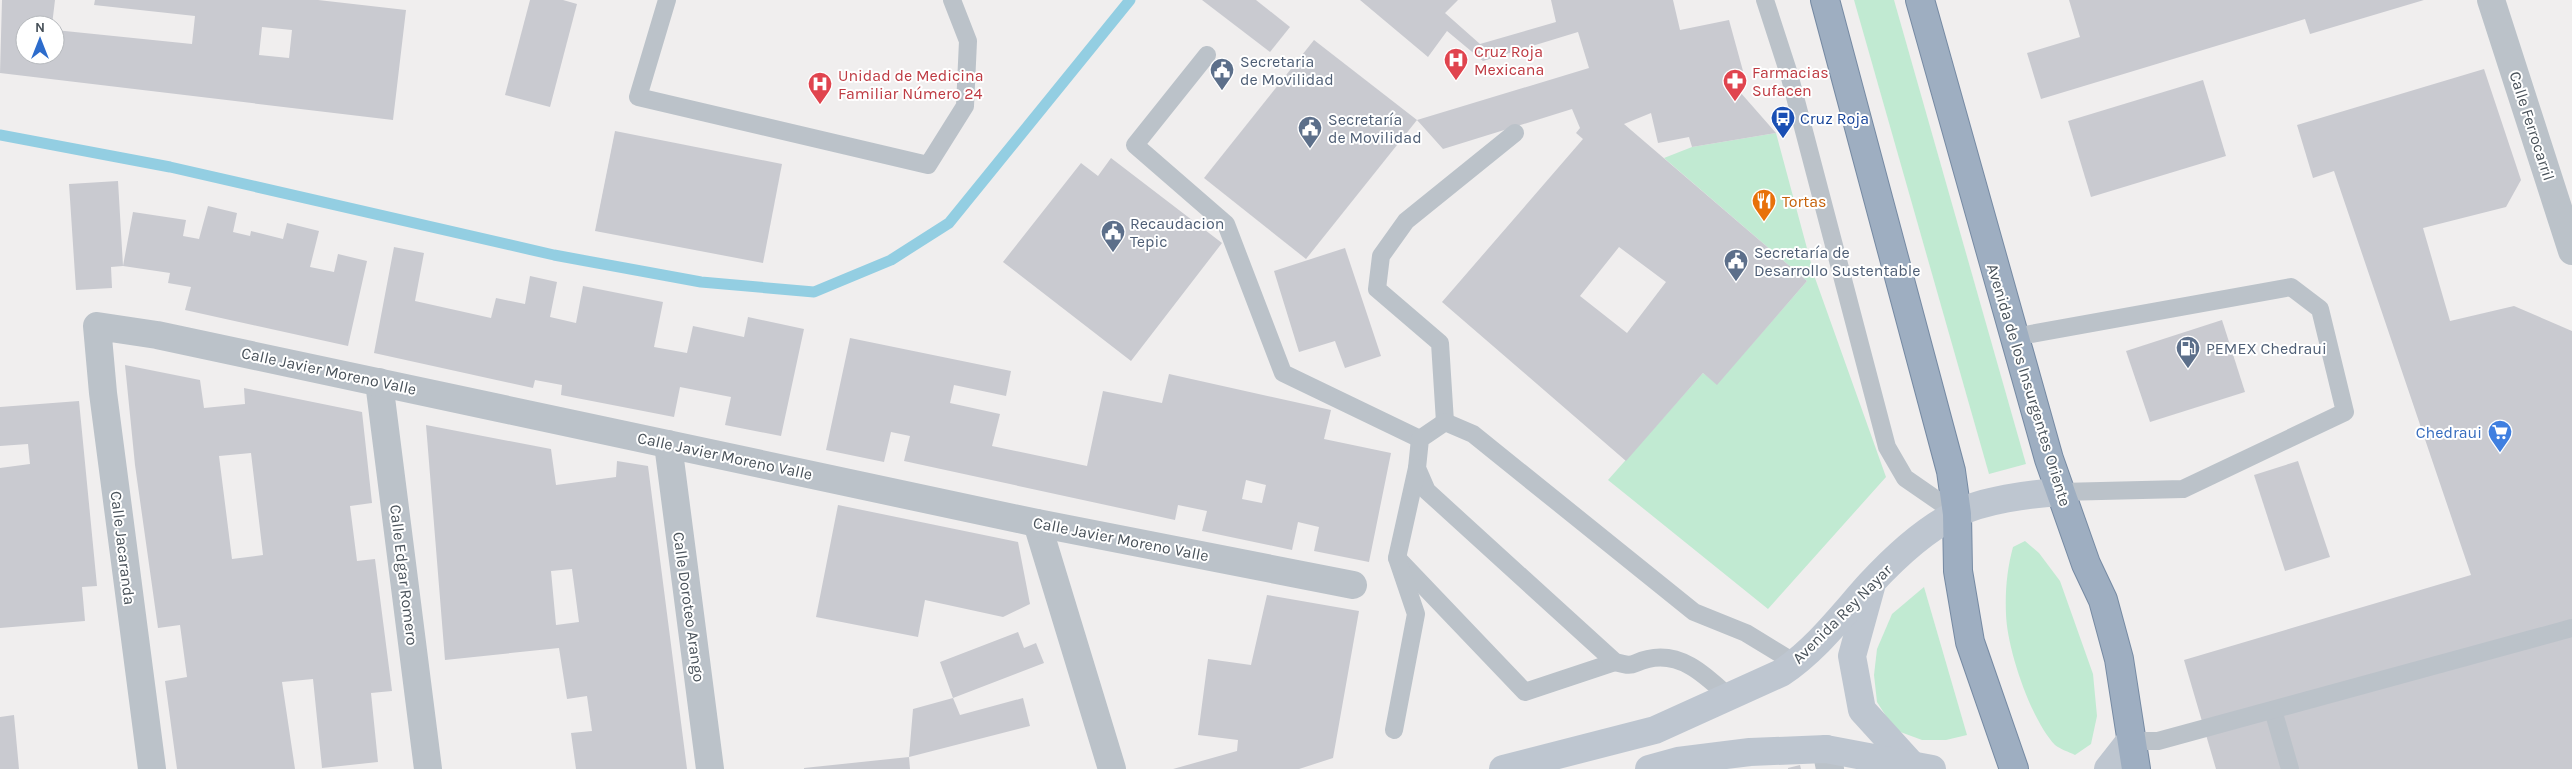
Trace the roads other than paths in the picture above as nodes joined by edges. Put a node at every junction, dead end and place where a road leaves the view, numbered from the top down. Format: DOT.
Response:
graph roads {
  1 [pos="667,0"];
  2 [pos="952,0"];
  3 [pos="1765,0"];
  4 [pos="1825,0"];
  5 [pos="1920,0"];
  6 [pos="2492,0"];
  7 [pos="1207,55"];
  8 [pos="1515,133"];
  9 [pos="2572,251"];
  10 [pos="97,326"];
  11 [pos="2014,337"];
  12 [pos="379,382"];
  13 [pos="1445,422"];
  14 [pos="1420,440"];
  15 [pos="668,444"];
  16 [pos="1417,468"];
  17 [pos="2060,492"];
  18 [pos="1957,514"];
  19 [pos="1037,523"];
  20 [pos="1397,558"];
  21 [pos="1872,582"];
  22 [pos="1353,585"];
  23 [pos="2572,628"];
  24 [pos="1615,662"];
  25 [pos="1796,663"];
  26 [pos="1729,697"];
  27 [pos="2273,710"];
  28 [pos="1394,730"];
  29 [pos="2130,741"];
  30 [pos="1828,759"];
  31 [pos="1921,766"];
  32 [pos="152,769"];
  33 [pos="428,769"];
  34 [pos="710,769"];
  35 [pos="1112,769"];
  36 [pos="1503,769"];
  37 [pos="1649,769"];
  38 [pos="2014,769"];
  39 [pos="2108,769"];
  40 [pos="2136,769"];
  41 [pos="2290,769"];
  1 -- 2 [label="lane"];
  3 -- 18 [label="lane"];
  4 -- 18 [label="highway"];
  5 -- 11 [label="highway, Avenida de los Insurgentes Oriente"];
  6 -- 9 [label="street, Calle Ferrocarril"];
  7 -- 14 [label="lane"];
  8 -- 13 [label="lane"];
  10 -- 12 [label="street, Calle Javier Moreno Valle"];
  10 -- 32 [label="street, Calle Jacaranda"];
  11 -- 17 [label="highway, Avenida de los Insurgentes Oriente"];
  11 -- 17 [label="lane"];
  12 -- 15 [label="street, Calle Javier Moreno Valle"];
  12 -- 33 [label="street, Calle Edgar Romero"];
  13 -- 14 [label="lane"];
  13 -- 25 [label="lane"];
  14 -- 16 [label="lane"];
  15 -- 19 [label="street, Calle Javier Moreno Valle"];
  15 -- 34 [label="street, Calle Doroteo Arango"];
  16 -- 20 [label="lane"];
  16 -- 24 [label="lane"];
  17 -- 18 [label="main road, Avenida Rey Nayar"];
  17 -- 29 [label="highway, Avenida de los Insurgentes Oriente"];
  18 -- 21 [label="main road, Avenida Rey Nayar"];
  18 -- 38 [label="highway"];
  19 -- 22 [label="street, Calle Javier Moreno Valle"];
  19 -- 35 [label="street"];
  20 -- 24 [label="lane"];
  20 -- 28 [label="lane"];
  21 -- 25 [label="main road, Avenida Rey Nayar"];
  21 -- 31 [label="main road"];
  23 -- 27 [label="lane"];
  24 -- 26 [label="lane"];
  25 -- 26 [label="main road, Avenida Rey Nayar"];
  26 -- 36 [label="main road, Avenida Rey Nayar"];
  27 -- 29 [label="lane"];
  27 -- 41 [label="lane"];
  29 -- 39 [label="main road"];
  29 -- 40 [label="highway, Avenida de los Insurgentes Oriente"];
  30 -- 31 [label="main road"];
  30 -- 37 [label="main road"];
}
